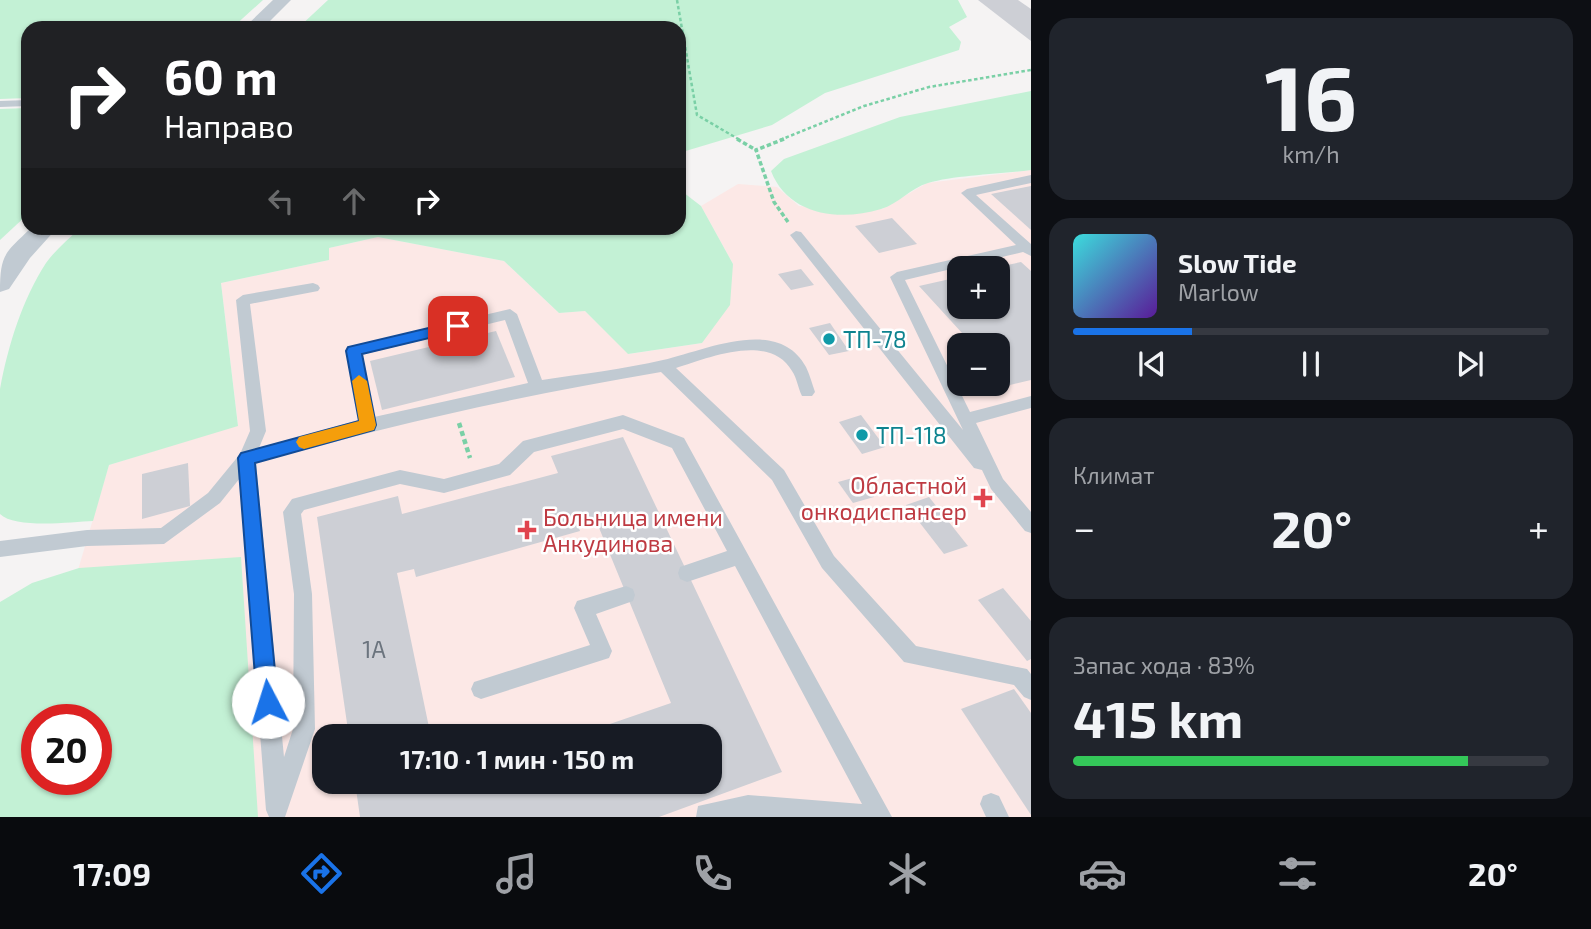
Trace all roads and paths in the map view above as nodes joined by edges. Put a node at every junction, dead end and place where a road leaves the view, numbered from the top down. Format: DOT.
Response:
graph roads {
  1 [pos="283,0"];
  2 [pos="677,0"];
  3 [pos="260,21"];
  4 [pos="681,21"];
  5 [pos="686,52"];
  6 [pos="1031,69"];
  7 [pos="21,103"];
  8 [pos="0,104"];
  9 [pos="756,150"];
  10 [pos="1031,179"];
  11 [pos="38,235"];
  12 [pos="796,235"];
  13 [pos="1028,249"];
  14 [pos="0,283"];
  15 [pos="313,288"];
  16 [pos="664,366"];
  17 [pos="537,387"];
  18 [pos="807,392"];
  19 [pos="1031,402"];
  20 [pos="453,406"];
  21 [pos="967,419"];
  22 [pos="368,425"];
  23 [pos="247,458"];
  24 [pos="476,477"];
  25 [pos="997,484"];
  26 [pos="1031,525"];
  27 [pos="0,549"];
  28 [pos="739,556"];
  29 [pos="687,573"];
  30 [pos="626,595"];
  31 [pos="481,689"];
  32 [pos="1031,690"];
  33 [pos="277,813"];
  34 [pos="706,814"];
  35 [pos="881,817"];
  1 -- 3 [label="street"];
  2 -- 4 [label="path"];
  5 -- 9 [label="path"];
  6 -- 9 [label="path"];
  7 -- 8 [label="lane"];
  9 -- 12 [label="path"];
  10 -- 13 [label="lane"];
  11 -- 14 [label="street"];
  12 -- 25 [label="lane"];
  13 -- 21 [label="lane"];
  15 -- 23 [label="lane"];
  16 -- 17 [label="lane"];
  16 -- 18 [label="lane"];
  16 -- 32 [label="lane"];
  17 -- 20 [label="lane"];
  17 -- 22 [label="lane"];
  19 -- 21 [label="lane"];
  20 -- 22 [label="lane"];
  20 -- 24 [label="path"];
  21 -- 25 [label="lane"];
  22 -- 23 [label="lane"];
  23 -- 27 [label="lane"];
  23 -- 33 [label="lane"];
  24 -- 28 [label="lane"];
  24 -- 33 [label="lane"];
  25 -- 26 [label="lane"];
  28 -- 29 [label="lane"];
  28 -- 35 [label="lane"];
  30 -- 31 [label="lane"];
  34 -- 35 [label="lane"];
}
